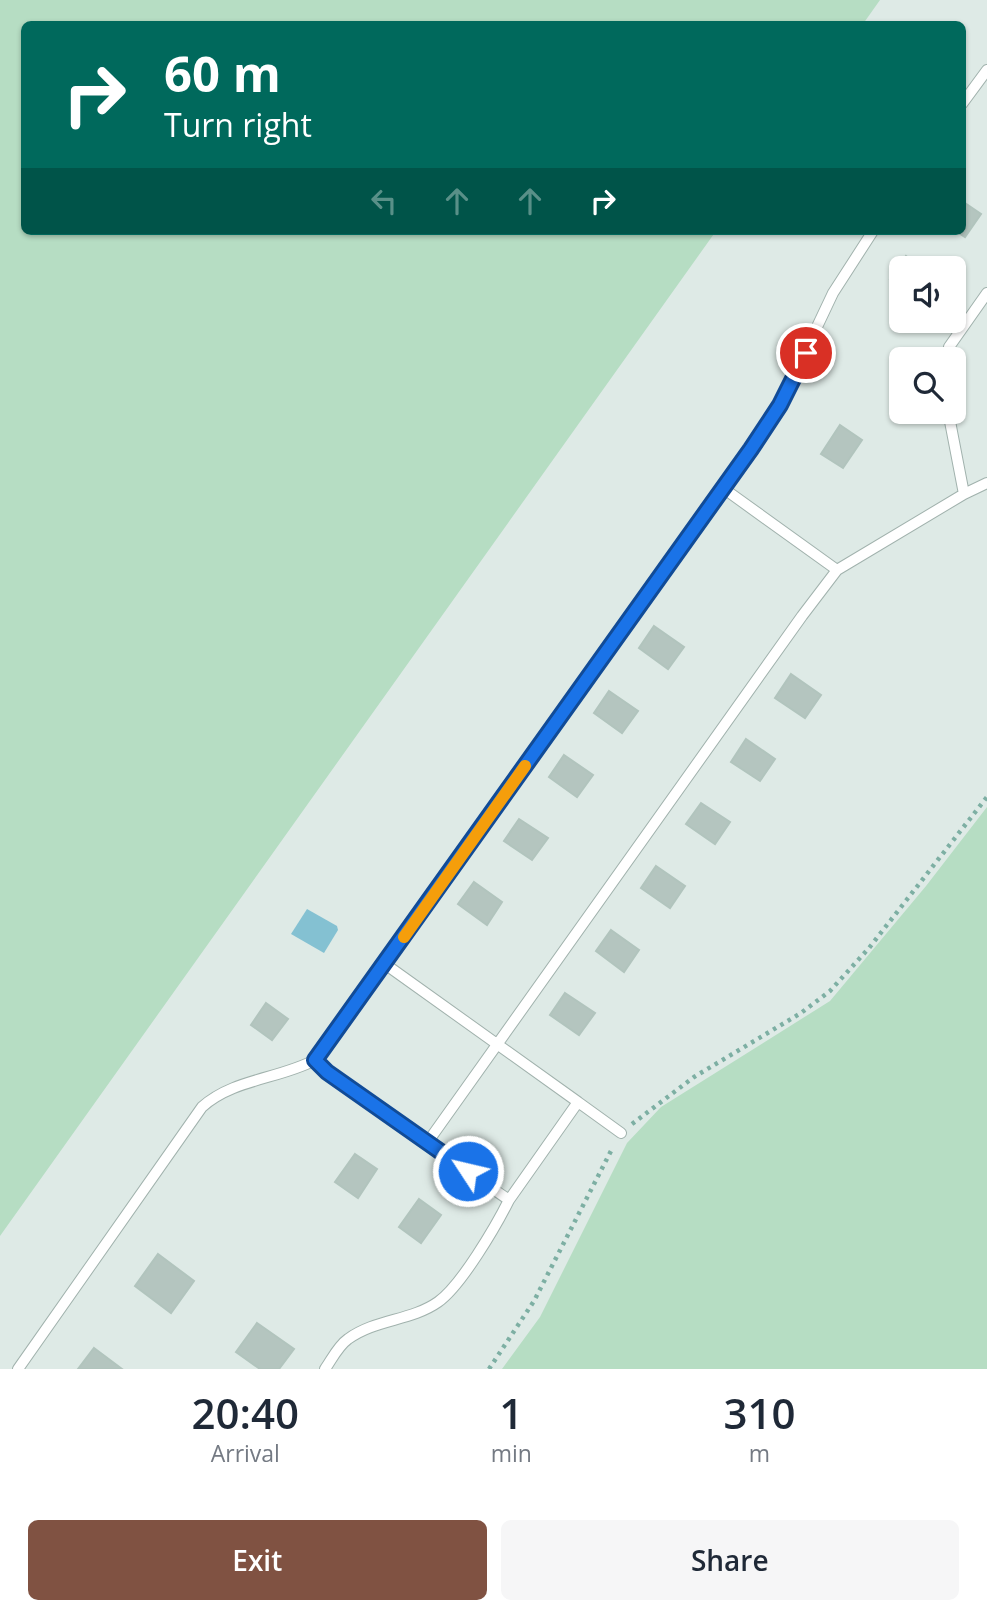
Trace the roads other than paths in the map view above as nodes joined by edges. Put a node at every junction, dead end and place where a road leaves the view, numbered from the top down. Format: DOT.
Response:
graph roads {
  1 [pos="987,70"];
  2 [pos="966,99"];
  3 [pos="870,235"];
  4 [pos="987,293"];
  5 [pos="949,347"];
  6 [pos="951,424"];
  7 [pos="987,484"];
  8 [pos="723,488"];
  9 [pos="964,494"];
  10 [pos="836,570"];
  11 [pos="385,964"];
  12 [pos="497,1045"];
  13 [pos="315,1060"];
  14 [pos="578,1102"];
  15 [pos="621,1133"];
  16 [pos="427,1143"];
  17 [pos="509,1200"];
  18 [pos="18,1369"];
  19 [pos="325,1369"];
  1 -- 2 [label="lane"];
  3 -- 8 [label="lane"];
  4 -- 5 [label="lane"];
  6 -- 9 [label="lane"];
  7 -- 9 [label="lane"];
  8 -- 10 [label="lane"];
  8 -- 11 [label="lane"];
  9 -- 10 [label="lane"];
  10 -- 12 [label="lane"];
  11 -- 12 [label="lane"];
  11 -- 13 [label="lane"];
  12 -- 14 [label="lane"];
  12 -- 16 [label="lane"];
  13 -- 16 [label="lane"];
  13 -- 18 [label="lane"];
  14 -- 15 [label="lane"];
  14 -- 17 [label="lane"];
  16 -- 17 [label="lane"];
  17 -- 19 [label="lane"];
}
